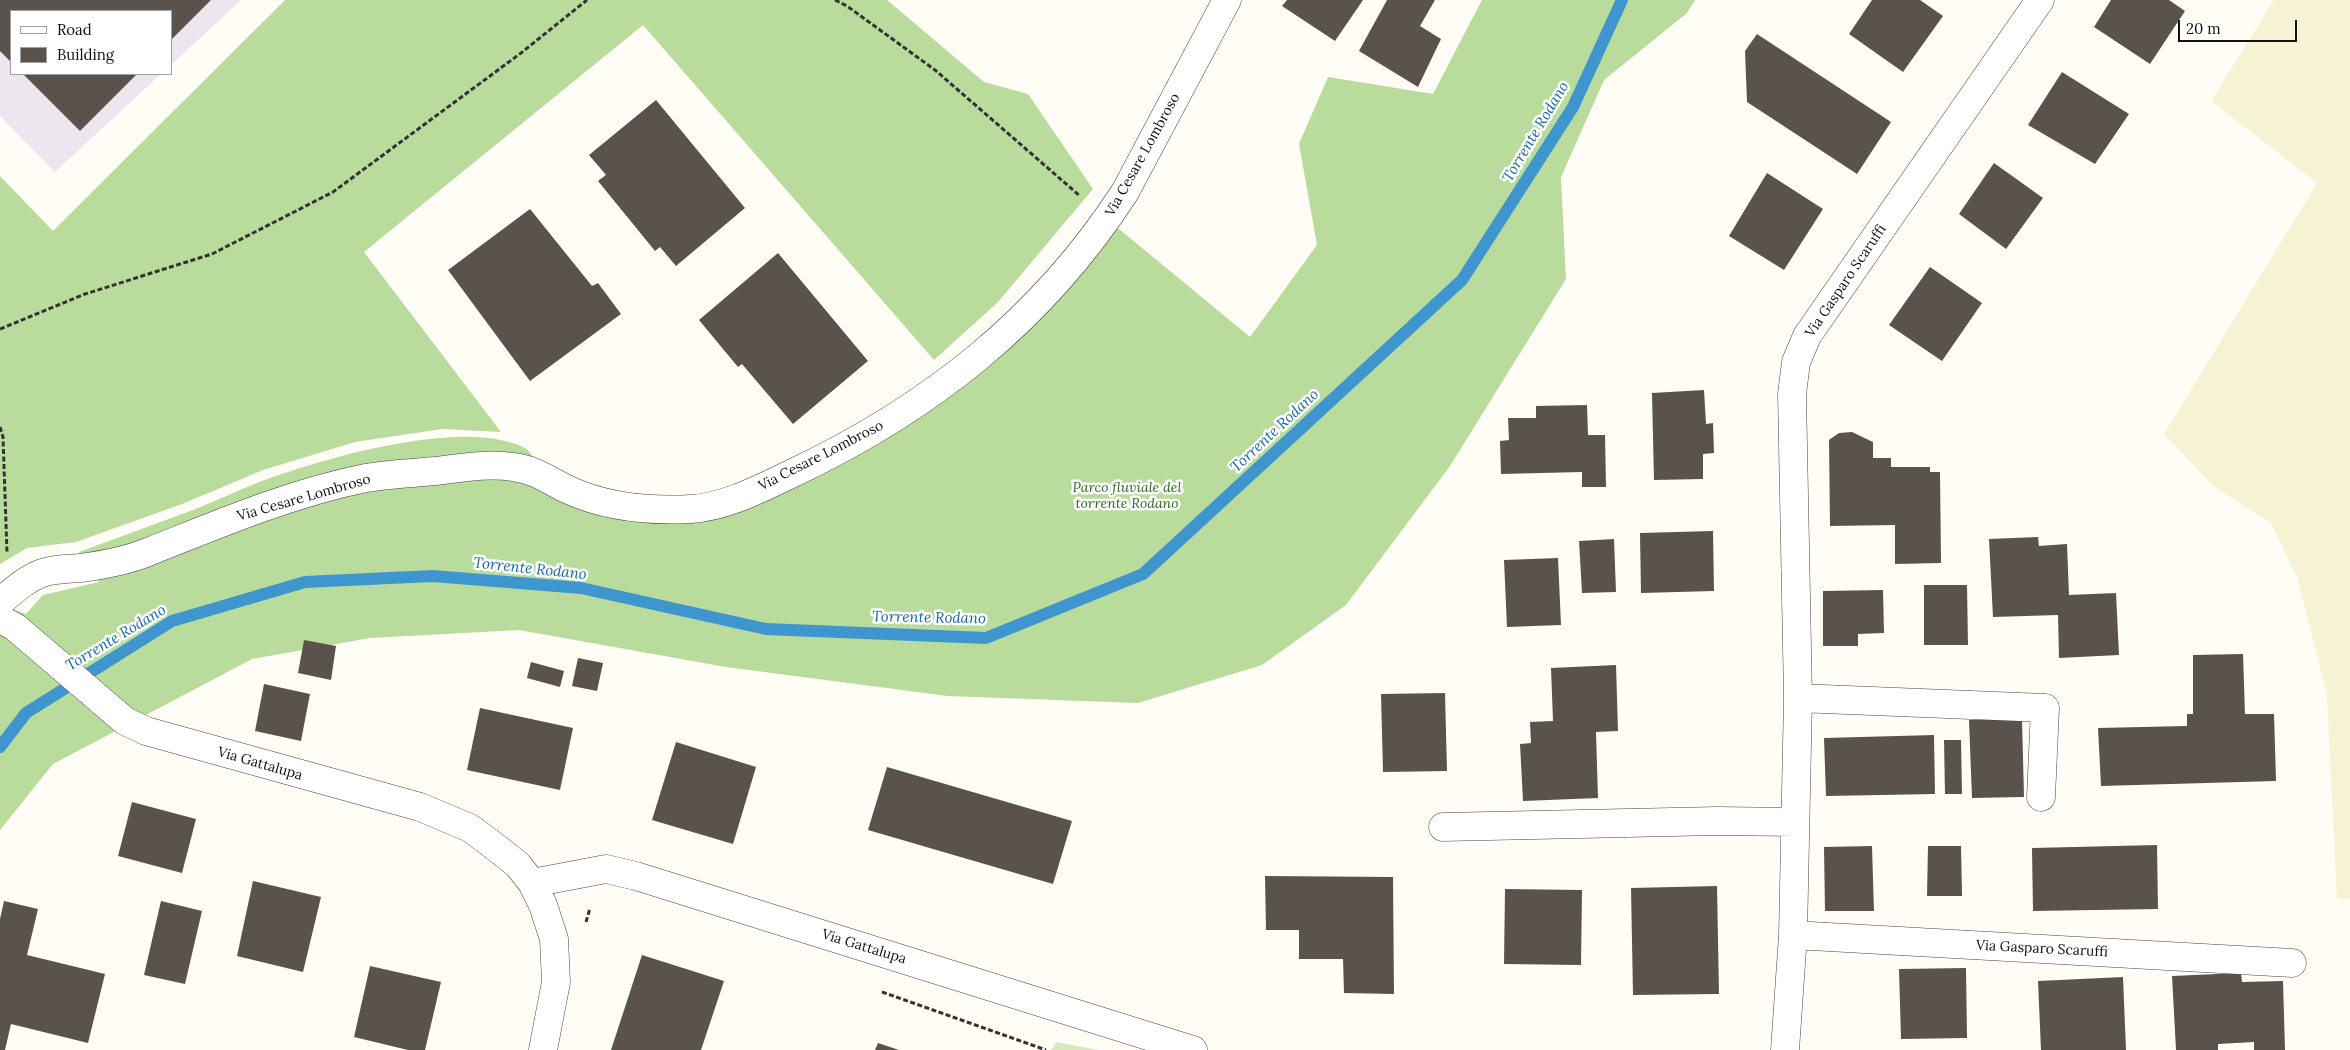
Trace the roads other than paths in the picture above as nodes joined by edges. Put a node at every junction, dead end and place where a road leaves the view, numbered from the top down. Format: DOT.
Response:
graph roads {
  1 [pos="1227,0"];
  2 [pos="2040,0"];
  3 [pos="9,594"];
  4 [pos="8,623"];
  5 [pos="1798,698"];
  6 [pos="2041,797"];
  7 [pos="1796,822"];
  8 [pos="1443,827"];
  9 [pos="532,883"];
  10 [pos="1793,936"];
  11 [pos="2292,963"];
  12 [pos="543,1050"];
  13 [pos="1193,1050"];
  14 [pos="1785,1050"];
  1 -- 3 [label="street, Via Cesare Lombroso"];
  2 -- 5 [label="street, Via Gasparo Scaruffi"];
  4 -- 9 [label="street, Via Gattalupa"];
  5 -- 6 [label="street"];
  5 -- 7 [label="street, Via Gasparo Scaruffi"];
  7 -- 8 [label="street"];
  7 -- 10 [label="street, Via Gasparo Scaruffi"];
  9 -- 12 [label="street, Via Gattalupa"];
  9 -- 13 [label="street, Via Gattalupa"];
  10 -- 11 [label="street, Via Gasparo Scaruffi"];
  10 -- 14 [label="street, Via Gasparo Scaruffi"];
}
